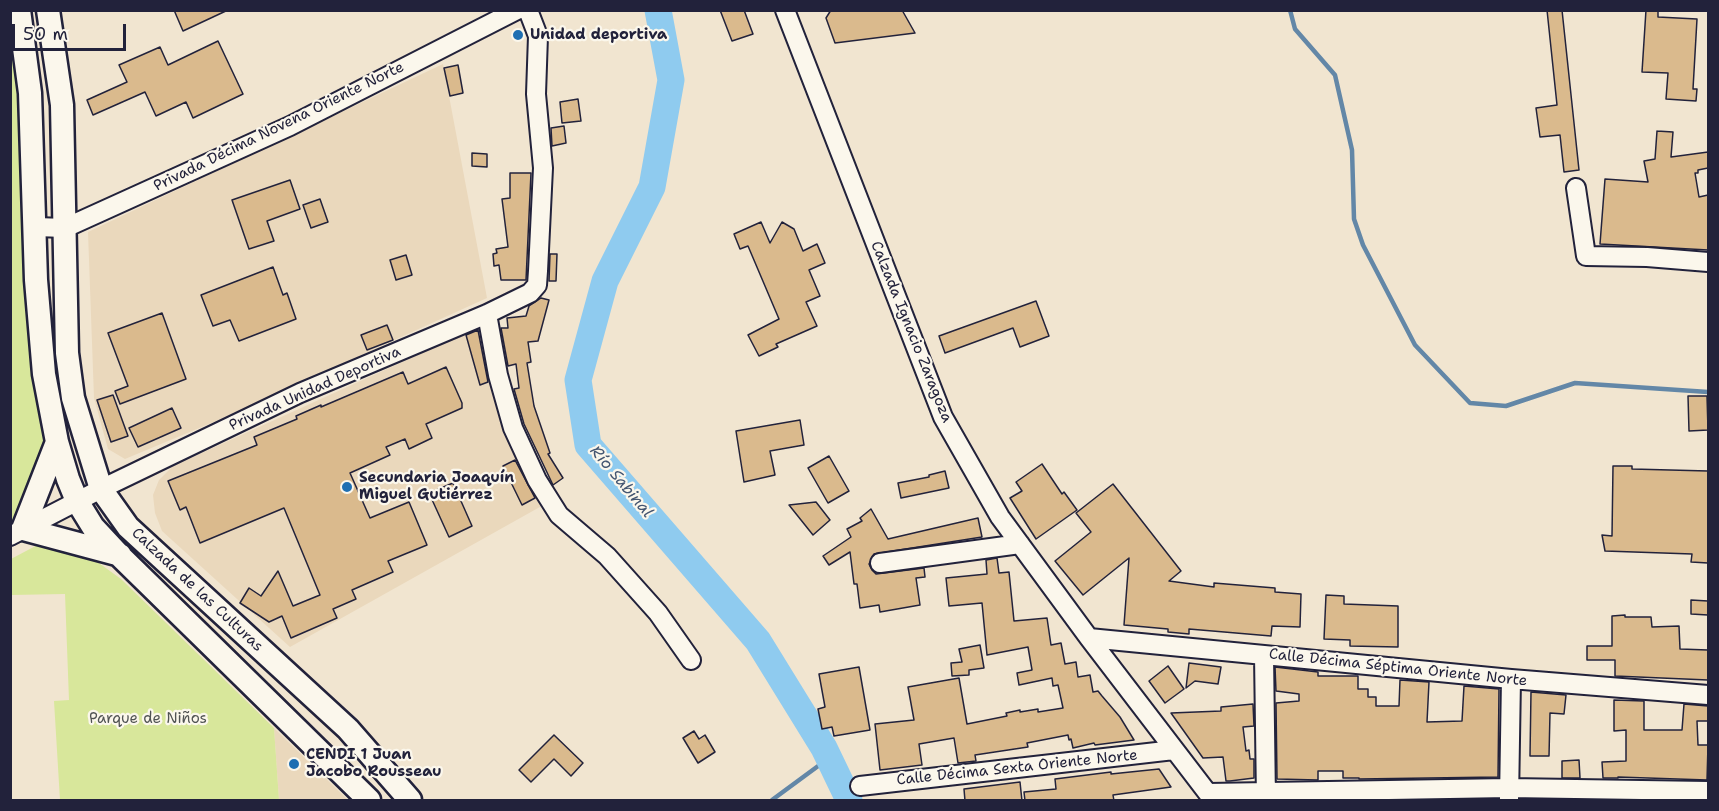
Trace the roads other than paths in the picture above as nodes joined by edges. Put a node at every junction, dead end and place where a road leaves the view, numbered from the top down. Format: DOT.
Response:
graph roads {
  1 [pos="19,10"];
  2 [pos="48,10"];
  3 [pos="518,10"];
  4 [pos="528,10"];
  5 [pos="785,10"];
  6 [pos="1576,188"];
  7 [pos="36,227"];
  8 [pos="65,228"];
  9 [pos="1707,262"];
  10 [pos="487,314"];
  11 [pos="57,442"];
  12 [pos="101,489"];
  13 [pos="77,501"];
  14 [pos="17,533"];
  15 [pos="1020,544"];
  16 [pos="120,555"];
  17 [pos="880,563"];
  18 [pos="1089,638"];
  19 [pos="1264,655"];
  20 [pos="691,660"];
  21 [pos="1511,679"];
  22 [pos="1708,695"];
  23 [pos="1174,750"];
  24 [pos="860,786"];
  25 [pos="1708,791"];
  26 [pos="1509,794"];
  27 [pos="1266,796"];
  28 [pos="1210,797"];
  29 [pos="369,801"];
  30 [pos="410,801"];
  1 -- 7 [label="main road, Calzada de las Culturas"];
  2 -- 8 [label="main road, Calzada de las Culturas"];
  3 -- 8 [label="street, Privada Décima Novena Oriente Norte"];
  4 -- 10 [label="street, Privada Unidad Deportiva"];
  5 -- 15 [label="street, Calzada Ignacio Zaragoza"];
  6 -- 9 [label="street"];
  7 -- 8 [label="street, Privada Décima Novena Oriente Norte"];
  7 -- 11 [label="main road, Calzada de las Culturas"];
  8 -- 12 [label="main road, Calzada de las Culturas"];
  10 -- 12 [label="street, Privada Unidad Deportiva"];
  10 -- 20 [label="street"];
  11 -- 13 [label="main road, Calzada de las Culturas"];
  11 -- 14 [label="main road"];
  12 -- 13 [label="street, Privada Unidad Deportiva"];
  12 -- 30 [label="main road, Calzada de las Culturas"];
  13 -- 14 [label="street, Privada Unidad Deportiva"];
  13 -- 16 [label="main road, Calzada de las Culturas"];
  14 -- 16 [label="main road"];
  15 -- 17 [label="street"];
  15 -- 18 [label="street, Calzada Ignacio Zaragoza"];
  16 -- 29 [label="main road, Calzada de las Culturas"];
  18 -- 19 [label="street, Calle Décima Séptima Oriente Norte"];
  18 -- 23 [label="street, Calzada Ignacio Zaragoza"];
  19 -- 21 [label="street, Calle Décima Séptima Oriente Norte"];
  19 -- 27 [label="street"];
  21 -- 22 [label="street, Calle Décima Séptima Oriente Norte"];
  21 -- 26 [label="street"];
  23 -- 24 [label="street, Calle Décima Sexta Oriente Norte"];
  23 -- 28 [label="street, Calzada Ignacio Zaragoza"];
  25 -- 26 [label="street"];
  26 -- 27 [label="street"];
  27 -- 28 [label="street"];
}
